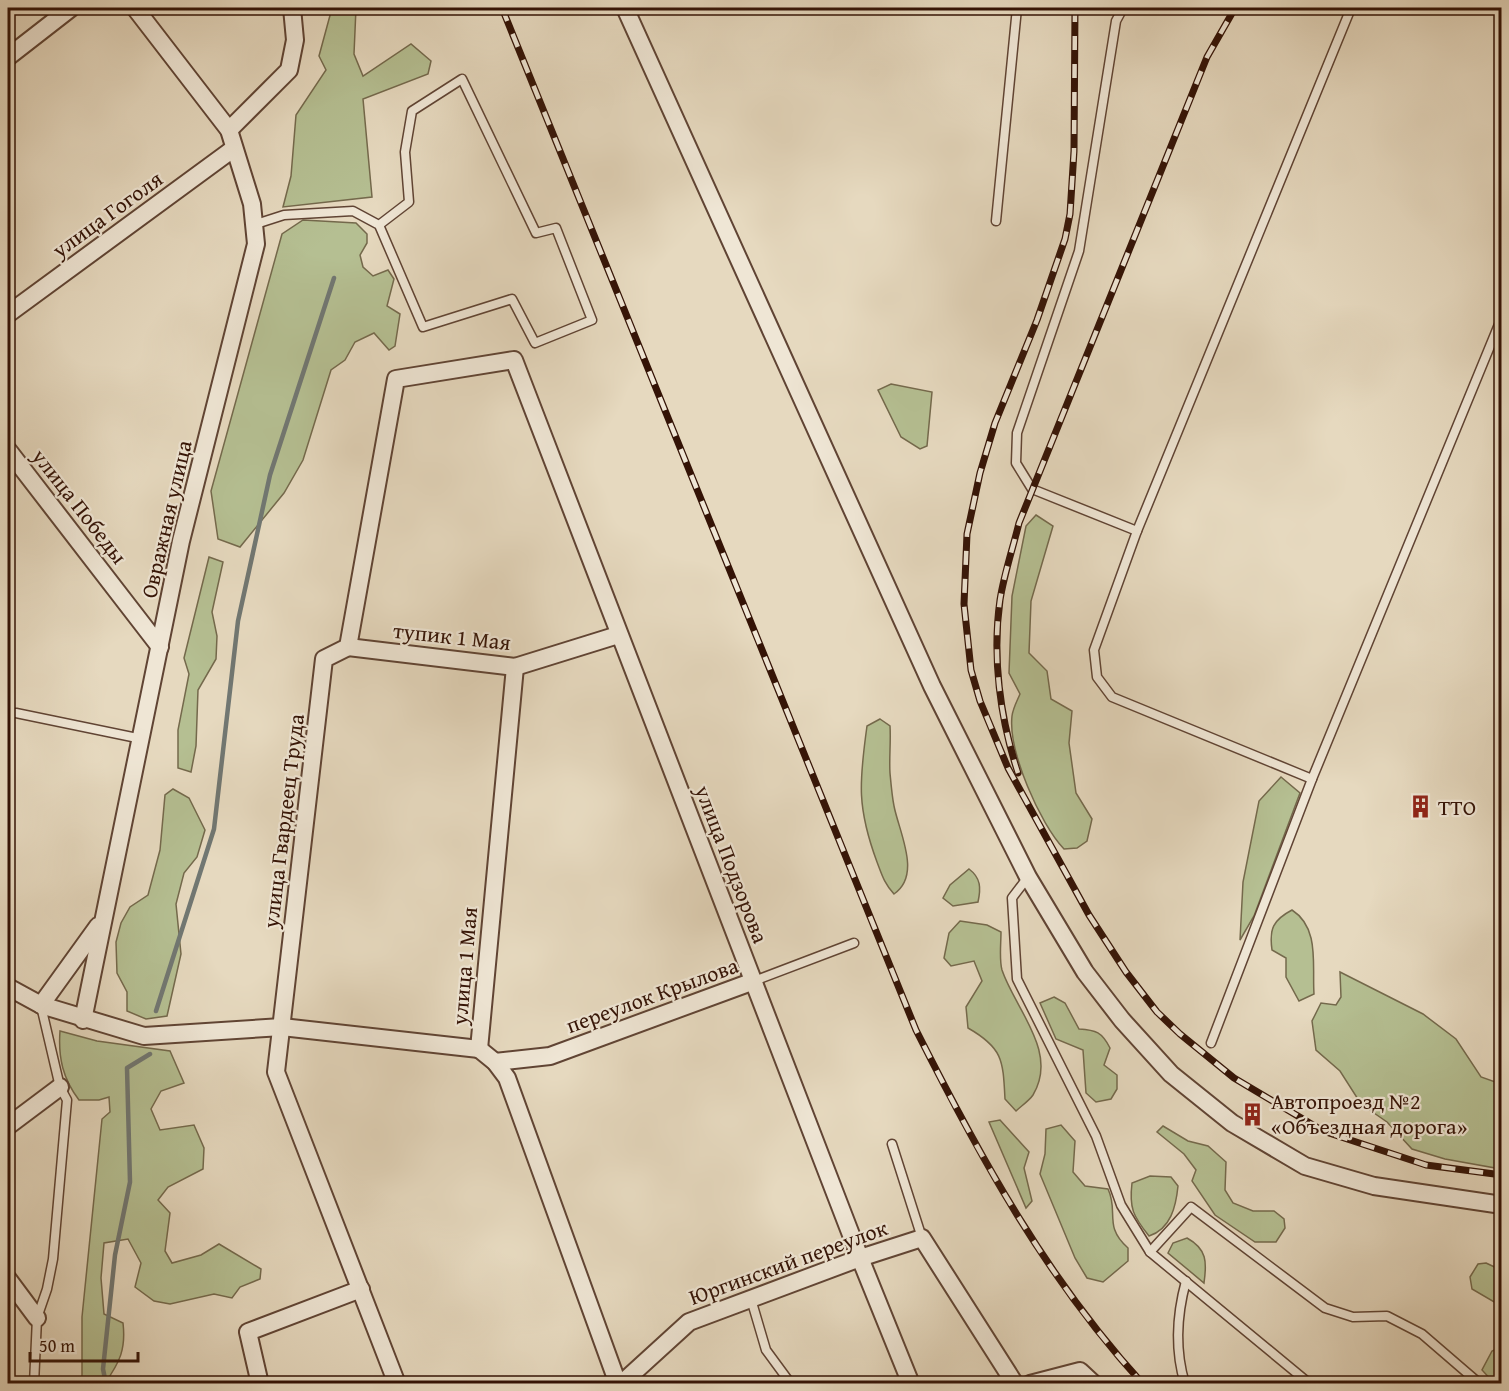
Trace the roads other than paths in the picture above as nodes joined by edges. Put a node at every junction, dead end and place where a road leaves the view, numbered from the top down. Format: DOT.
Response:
graph roads {
  1 [pos="71,8"];
  2 [pos="135,8"];
  3 [pos="292,8"];
  4 [pos="625,8"];
  5 [pos="1017,8"];
  6 [pos="1123,8"];
  7 [pos="1351,8"];
  8 [pos="8,57"];
  9 [pos="229,130"];
  10 [pos="232,149"];
  11 [pos="996,220"];
  12 [pos="256,224"];
  13 [pos="379,225"];
  14 [pos="8,314"];
  15 [pos="1502,317"];
  16 [pos="8,450"];
  17 [pos="1137,531"];
  18 [pos="618,635"];
  19 [pos="348,647"];
  20 [pos="160,648"];
  21 [pos="515,667"];
  22 [pos="16,713"];
  23 [pos="142,739"];
  24 [pos="1312,779"];
  25 [pos="1028,877"];
  26 [pos="101,922"];
  27 [pos="854,943"];
  28 [pos="754,981"];
  29 [pos="8,987"];
  30 [pos="40,1005"];
  31 [pos="83,1020"];
  32 [pos="282,1028"];
  33 [pos="1211,1043"];
  34 [pos="479,1049"];
  35 [pos="495,1062"];
  36 [pos="60,1087"];
  37 [pos="8,1126"];
  38 [pos="892,1144"];
  39 [pos="1502,1205"];
  40 [pos="922,1238"];
  41 [pos="1150,1252"];
  42 [pos="860,1258"];
  43 [pos="8,1279"];
  44 [pos="1186,1281"];
  45 [pos="361,1289"];
  46 [pos="751,1299"];
  47 [pos="37,1318"];
  48 [pos="34,1383"];
  49 [pos="260,1383"];
  50 [pos="397,1383"];
  51 [pos="619,1383"];
  52 [pos="791,1383"];
  53 [pos="911,1383"];
  54 [pos="1015,1383"];
  55 [pos="1030,1383"];
  56 [pos="1094,1383"];
  57 [pos="1185,1383"];
  58 [pos="1310,1383"];
  59 [pos="1480,1383"];
  1 -- 8 [label="street"];
  2 -- 9 [label="street"];
  3 -- 9 [label="street"];
  4 -- 25 [label="street"];
  5 -- 11 [label="lane"];
  6 -- 17 [label="lane"];
  7 -- 17 [label="lane"];
  9 -- 10 [label="street, Овражная улица"];
  10 -- 12 [label="street, Овражная улица"];
  10 -- 14 [label="street, улица Гоголя"];
  12 -- 13 [label="lane"];
  12 -- 20 [label="street, Овражная улица"];
  13 -- 13 [label="lane"];
  15 -- 24 [label="lane"];
  16 -- 20 [label="street, улица Победы"];
  17 -- 24 [label="lane"];
  18 -- 19 [label="street, улица Подзорова"];
  18 -- 21 [label="street, тупик 1 Мая"];
  18 -- 28 [label="street, улица Подзорова"];
  19 -- 21 [label="street, тупик 1 Мая"];
  19 -- 32 [label="street, улица Гвардеец Труда"];
  20 -- 23 [label="street, Овражная улица"];
  21 -- 34 [label="street, улица 1 Мая"];
  22 -- 23 [label="lane"];
  23 -- 26 [label="street, Овражная улица"];
  24 -- 33 [label="lane"];
  25 -- 39 [label="street"];
  25 -- 41 [label="lane"];
  26 -- 30 [label="street, Овражная улица"];
  26 -- 31 [label="street, Овражная улица"];
  27 -- 28 [label="lane, переулок Крылова"];
  28 -- 35 [label="street, переулок Крылова"];
  28 -- 42 [label="street, улица Подзорова"];
  29 -- 30 [label="street"];
  30 -- 31 [label="street"];
  30 -- 36 [label="lane"];
  31 -- 32 [label="street"];
  32 -- 34 [label="street"];
  32 -- 45 [label="street, улица Гвардеец Труда"];
  34 -- 35 [label="street, улица 1 Мая"];
  35 -- 51 [label="street, улица 1 Мая"];
  36 -- 37 [label="street"];
  36 -- 47 [label="lane"];
  38 -- 40 [label="lane"];
  40 -- 42 [label="street, Юргинский переулок"];
  40 -- 54 [label="street"];
  41 -- 44 [label="lane"];
  41 -- 59 [label="lane"];
  42 -- 46 [label="street, Юргинский переулок"];
  42 -- 53 [label="street, улица Подзорова"];
  43 -- 47 [label="street"];
  44 -- 57 [label="lane"];
  44 -- 58 [label="lane"];
  45 -- 49 [label="street"];
  45 -- 50 [label="street, улица Гвардеец Труда"];
  46 -- 51 [label="street, Юргинский переулок"];
  46 -- 52 [label="lane"];
  47 -- 48 [label="lane"];
  55 -- 56 [label="street"];
}
